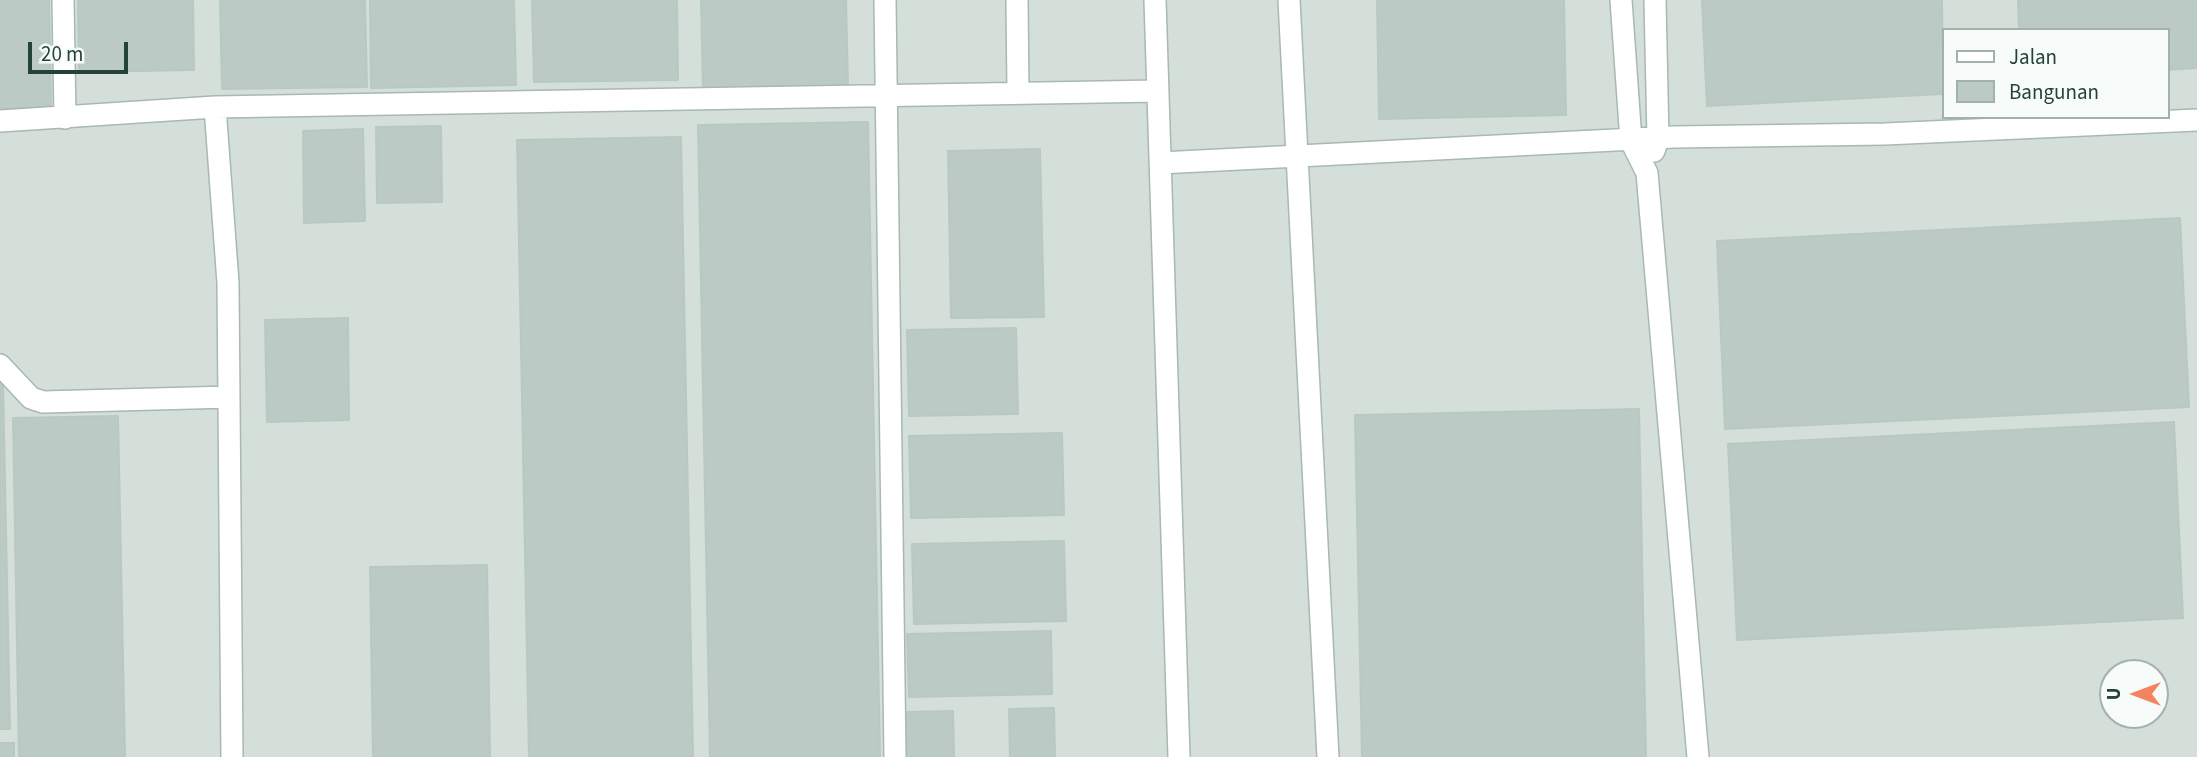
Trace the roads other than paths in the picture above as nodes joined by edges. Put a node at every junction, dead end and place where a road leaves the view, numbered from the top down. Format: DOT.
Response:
graph roads {
  1 [pos="63,0"];
  2 [pos="885,0"];
  3 [pos="1017,0"];
  4 [pos="1155,0"];
  5 [pos="1289,0"];
  6 [pos="1620,0"];
  7 [pos="1655,0"];
  8 [pos="1158,91"];
  9 [pos="1018,93"];
  10 [pos="887,95"];
  11 [pos="215,107"];
  12 [pos="65,118"];
  13 [pos="2197,120"];
  14 [pos="0,121"];
  15 [pos="1658,139"];
  16 [pos="1631,141"];
  17 [pos="1296,154"];
  18 [pos="1160,163"];
  19 [pos="1647,173"];
  20 [pos="0,365"];
  21 [pos="229,397"];
  22 [pos="232,757"];
  23 [pos="895,757"];
  24 [pos="1179,757"];
  25 [pos="1328,757"];
  26 [pos="1698,757"];
  1 -- 12 [label="lane"];
  2 -- 10 [label="lane"];
  3 -- 9 [label="lane"];
  4 -- 8 [label="lane"];
  5 -- 17 [label="lane"];
  6 -- 16 [label="lane"];
  7 -- 15 [label="lane"];
  8 -- 9 [label="lane"];
  8 -- 18 [label="lane"];
  9 -- 10 [label="lane"];
  10 -- 11 [label="lane"];
  10 -- 23 [label="lane"];
  11 -- 12 [label="lane"];
  11 -- 21 [label="lane"];
  12 -- 14 [label="lane"];
  13 -- 15 [label="lane"];
  15 -- 16 [label="lane"];
  15 -- 19 [label="lane"];
  16 -- 17 [label="lane"];
  16 -- 19 [label="lane"];
  17 -- 18 [label="lane"];
  17 -- 25 [label="lane"];
  18 -- 24 [label="lane"];
  19 -- 26 [label="lane"];
  20 -- 21 [label="lane"];
  21 -- 22 [label="lane"];
}
